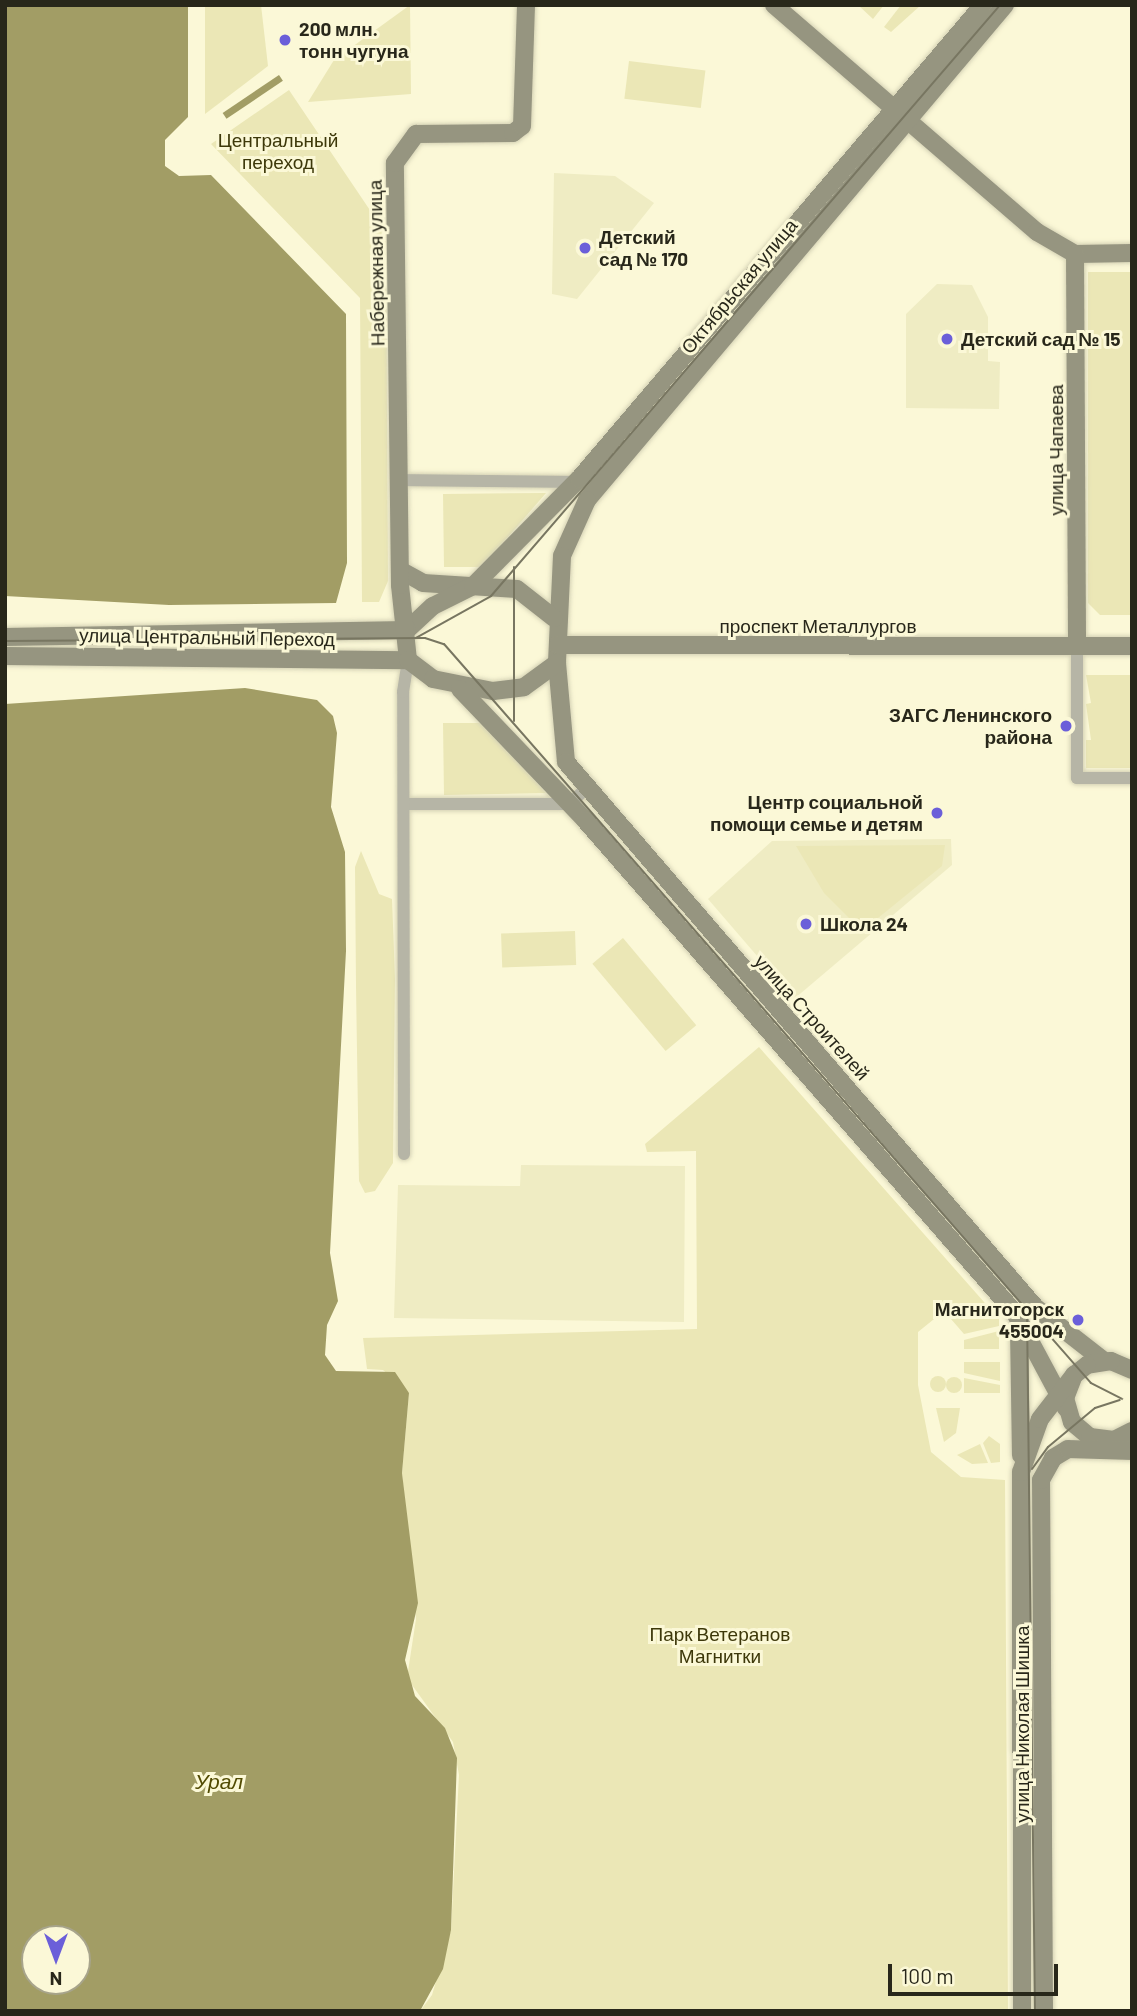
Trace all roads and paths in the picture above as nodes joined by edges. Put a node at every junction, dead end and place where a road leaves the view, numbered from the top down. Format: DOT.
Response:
graph roads {
  1 [pos="526,5"];
  2 [pos="774,5"];
  3 [pos="983,5"];
  4 [pos="1005,5"];
  5 [pos="899,117"];
  6 [pos="1075,254"];
  7 [pos="1132,254"];
  8 [pos="399,480"];
  9 [pos="576,482"];
  10 [pos="400,570"];
  11 [pos="472,586"];
  12 [pos="554,618"];
  13 [pos="407,630"];
  14 [pos="5,637"];
  15 [pos="558,645"];
  16 [pos="1077,646"];
  17 [pos="1132,646"];
  18 [pos="5,656"];
  19 [pos="408,660"];
  20 [pos="556,663"];
  21 [pos="460,689"];
  22 [pos="1132,778"];
  23 [pos="587,788"];
  24 [pos="404,804"];
  25 [pos="569,804"];
  26 [pos="404,1154"];
  27 [pos="1019,1319"];
  28 [pos="1087,1351"];
  29 [pos="1123,1362"];
  30 [pos="1062,1400"];
  31 [pos="1132,1431"];
  32 [pos="1116,1445"];
  33 [pos="1021,1472"];
  34 [pos="1024,1749"];
  35 [pos="1044,1749"];
  36 [pos="1023,1903"];
  37 [pos="1044,1903"];
  38 [pos="1022,2011"];
  39 [pos="1044,2011"];
  1 -- 8 [label="main road, Набережная улица"];
  2 -- 5 [label="main road"];
  3 -- 5 [label="main road, Октябрьская улица"];
  4 -- 5 [label="main road, Октябрьская улица"];
  5 -- 6 [label="main road"];
  5 -- 9 [label="main road, Октябрьская улица"];
  5 -- 12 [label="main road, Октябрьская улица"];
  6 -- 7 [label="main road"];
  6 -- 16 [label="main road, улица Чапаева"];
  8 -- 9 [label="street"];
  8 -- 10 [label="main road, Набережная улица"];
  9 -- 11 [label="main road, Октябрьская улица"];
  10 -- 11 [label="main road"];
  10 -- 13 [label="main road, Набережная улица"];
  11 -- 12 [label="main road"];
  11 -- 13 [label="main road"];
  12 -- 15 [label="main road"];
  13 -- 14 [label="main road, улица Центральный Переход"];
  13 -- 19 [label="main road"];
  15 -- 16 [label="main road, проспект Металлургов"];
  15 -- 20 [label="main road"];
  16 -- 17 [label="main road, проспект Металлургов"];
  16 -- 22 [label="street"];
  18 -- 19 [label="main road, улица Центральный Переход"];
  19 -- 21 [label="main road"];
  19 -- 24 [label="street"];
  20 -- 21 [label="main road"];
  20 -- 23 [label="main road, улица Строителей"];
  21 -- 25 [label="main road"];
  23 -- 25 [label="street"];
  23 -- 28 [label="main road, улица Строителей"];
  24 -- 25 [label="street"];
  24 -- 26 [label="street"];
  25 -- 27 [label="main road"];
  27 -- 30 [label="main road"];
  27 -- 33 [label="main road, улица Николая Шишка"];
  28 -- 29 [label="main road, улица Строителей"];
  28 -- 29 [label="main road"];
  29 -- 30 [label="main road, улица Николая Шишка"];
  30 -- 32 [label="main road"];
  30 -- 33 [label="main road, улица Николая Шишка"];
  31 -- 32 [label="main road"];
  32 -- 35 [label="main road, улица Николая Шишка"];
  33 -- 34 [label="main road, улица Николая Шишка"];
  34 -- 35 [label="main road"];
  34 -- 36 [label="main road, улица Николая Шишка"];
  35 -- 37 [label="main road, улица Николая Шишка"];
  36 -- 37 [label="main road"];
  36 -- 38 [label="main road, улица Николая Шишка"];
  37 -- 39 [label="main road, улица Николая Шишка"];
}
